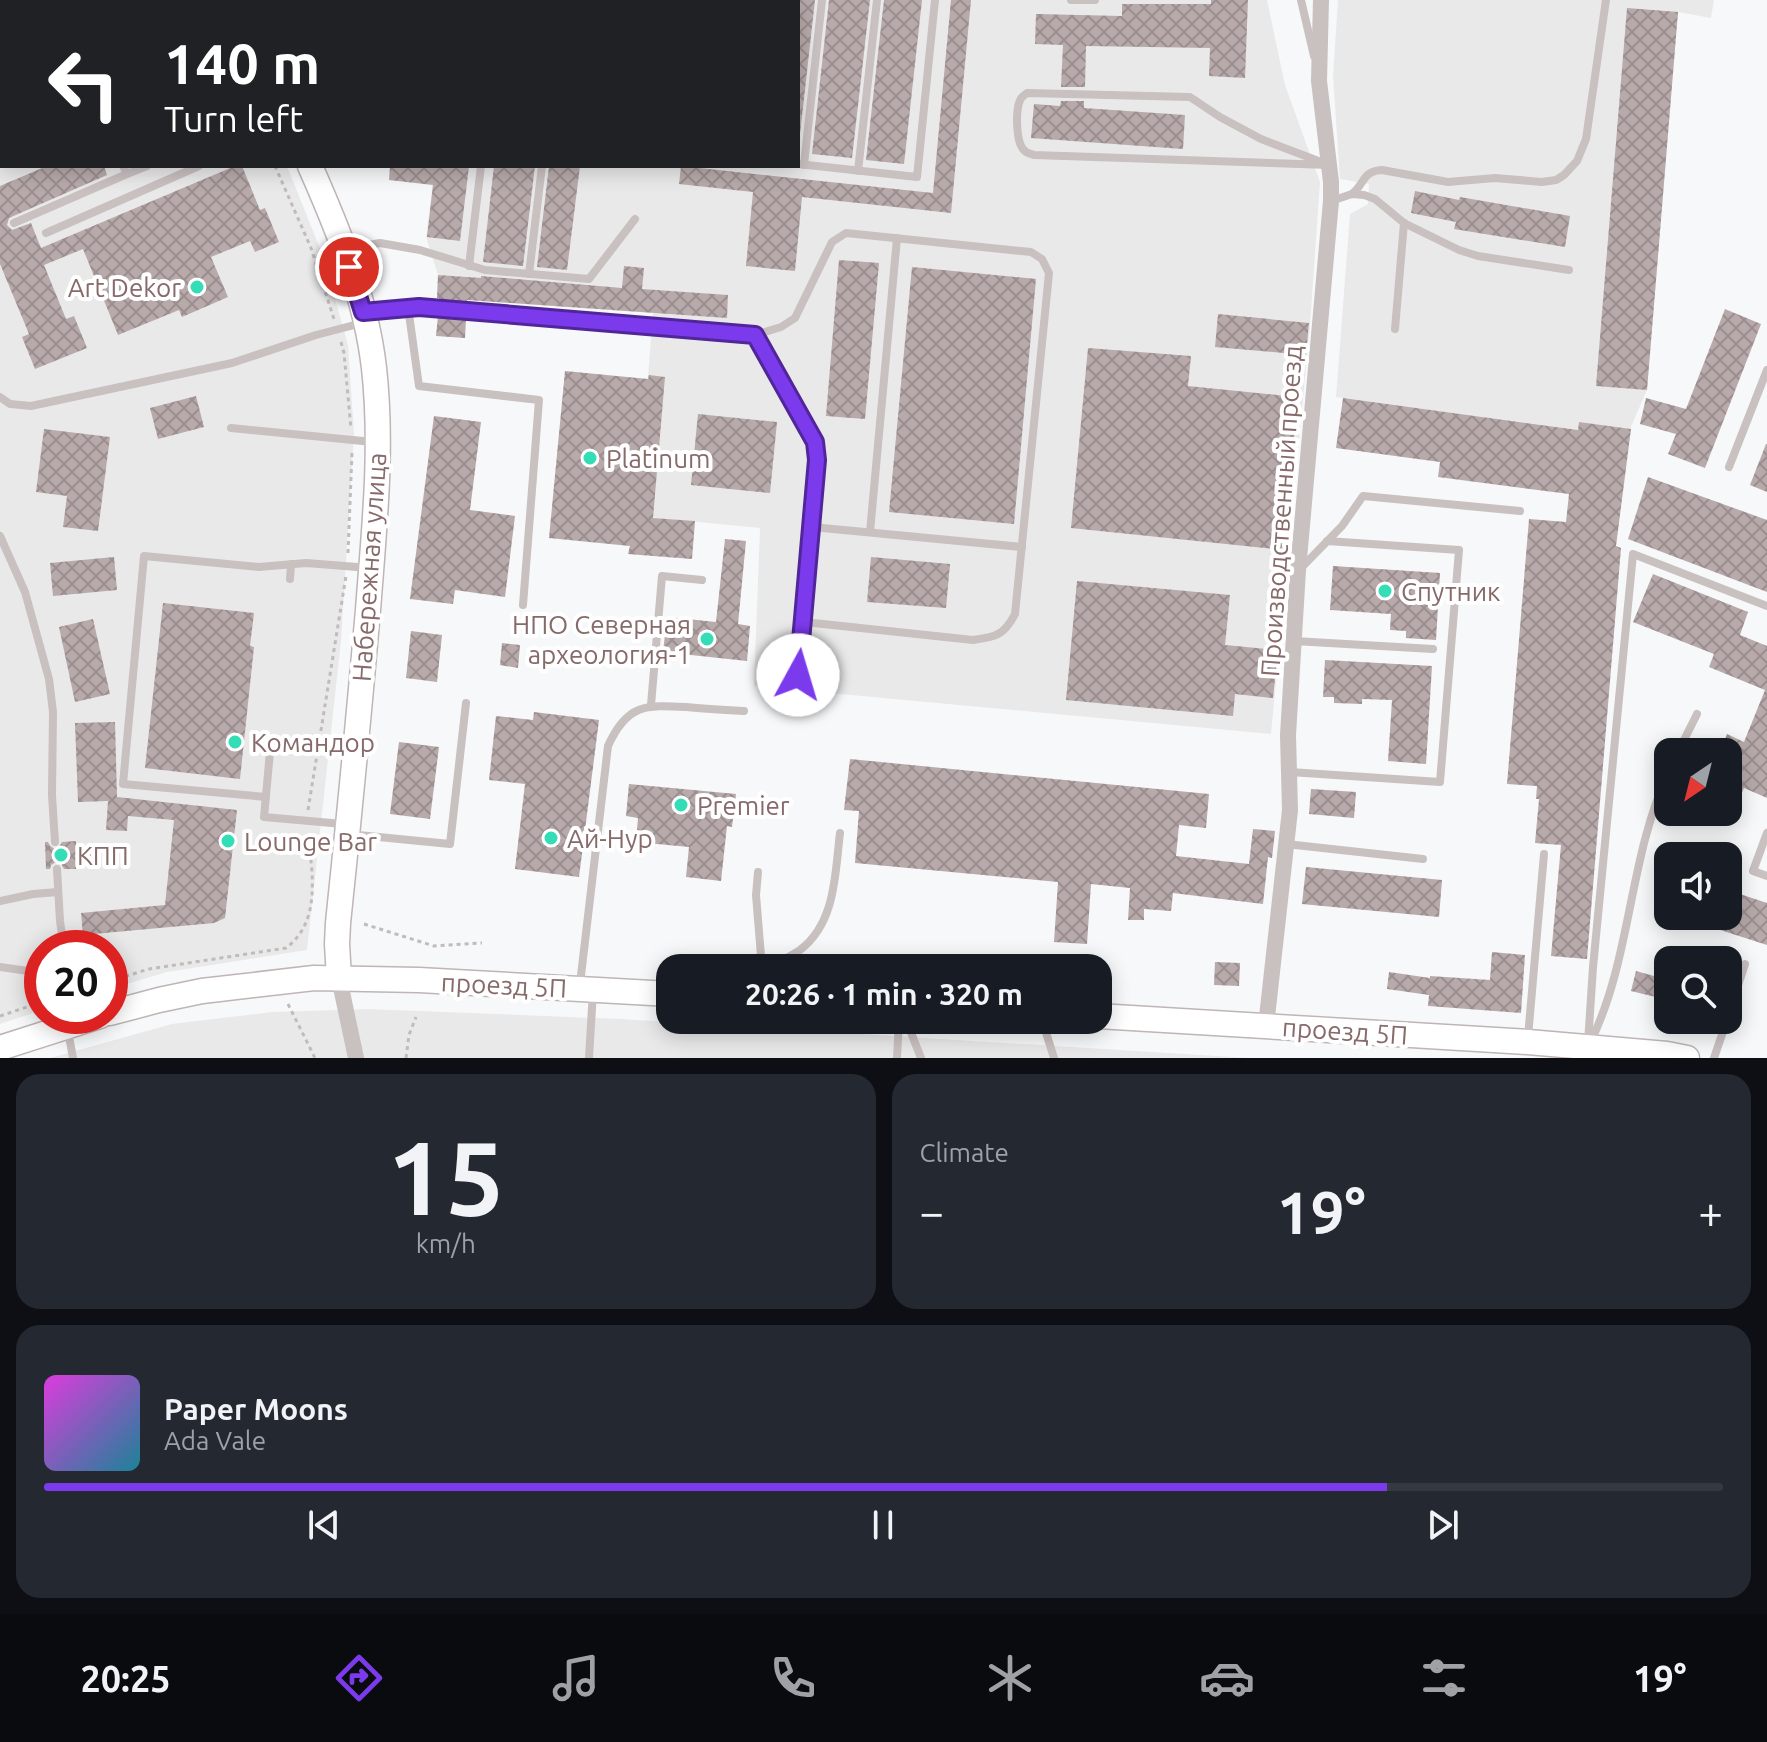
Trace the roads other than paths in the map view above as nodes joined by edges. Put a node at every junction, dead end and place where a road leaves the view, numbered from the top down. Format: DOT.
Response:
graph roads {
  1 [pos="822,0"];
  2 [pos="877,0"];
  3 [pos="935,0"];
  4 [pos="1071,0"];
  5 [pos="1095,0"];
  6 [pos="1301,0"];
  7 [pos="1321,0"];
  8 [pos="1606,0"];
  9 [pos="1319,81"];
  10 [pos="801,165"];
  11 [pos="1329,165"];
  12 [pos="194,168"];
  13 [pos="311,168"];
  14 [pos="481,168"];
  15 [pos="542,168"];
  16 [pos="125,170"];
  17 [pos="858,171"];
  18 [pos="1352,194"];
  19 [pos="1331,201"];
  20 [pos="635,219"];
  21 [pos="14,223"];
  22 [pos="1404,223"];
  23 [pos="46,233"];
  24 [pos="897,238"];
  25 [pos="343,250"];
  26 [pos="469,266"];
  27 [pos="1569,270"];
  28 [pos="529,274"];
  29 [pos="408,307"];
  30 [pos="364,317"];
  31 [pos="1395,329"];
  32 [pos="755,335"];
  33 [pos="1767,370"];
  34 [pos="0,397"];
  35 [pos="231,428"];
  36 [pos="378,442"];
  37 [pos="1729,467"];
  38 [pos="1520,511"];
  39 [pos="812,527"];
  40 [pos="870,532"];
  41 [pos="0,536"];
  42 [pos="1327,541"];
  43 [pos="1022,547"];
  44 [pos="291,564"];
  45 [pos="359,567"];
  46 [pos="1298,570"];
  47 [pos="290,579"];
  48 [pos="702,580"];
  49 [pos="523,605"];
  50 [pos="1767,606"];
  51 [pos="804,622"];
  52 [pos="1294,641"];
  53 [pos="1433,649"];
  54 [pos="798,675"];
  55 [pos="466,703"];
  56 [pos="651,705"];
  57 [pos="744,711"];
  58 [pos="1697,714"];
  59 [pos="1685,738"];
  60 [pos="271,741"];
  61 [pos="1289,772"];
  62 [pos="266,797"];
  63 [pos="1654,812"];
  64 [pos="348,830"];
  65 [pos="840,833"];
  66 [pos="1767,833"];
  67 [pos="55,842"];
  68 [pos="1286,844"];
  69 [pos="1544,854"];
  70 [pos="1423,859"];
  71 [pos="57,869"];
  72 [pos="758,872"];
  73 [pos="1767,876"];
  74 [pos="58,892"];
  75 [pos="0,901"];
  76 [pos="62,930"];
  77 [pos="762,954"];
  78 [pos="792,954"];
  79 [pos="1745,964"];
  80 [pos="0,967"];
  81 [pos="24,970"];
  82 [pos="1742,973"];
  83 [pos="339,978"];
  84 [pos="586,990"];
  85 [pos="656,993"];
  86 [pos="128,1008"];
  87 [pos="1112,1017"];
  88 [pos="1266,1026"];
  89 [pos="39,1034"];
  90 [pos="73,1034"];
  91 [pos="898,1034"];
  92 [pos="912,1034"];
  93 [pos="1046,1034"];
  94 [pos="1722,1034"];
  95 [pos="1588,1047"];
  96 [pos="0,1048"];
  97 [pos="1542,1048"];
  98 [pos="73,1058"];
  99 [pos="356,1058"];
  100 [pos="589,1058"];
  101 [pos="897,1058"];
  102 [pos="921,1058"];
  103 [pos="1054,1058"];
  104 [pos="1687,1058"];
  105 [pos="1714,1058"];
  1 -- 10 [label="lane"];
  2 -- 17 [label="lane"];
  3 -- 17 [label="lane"];
  4 -- 5 [label="lane"];
  6 -- 9 [label="lane"];
  7 -- 9 [label="street, Производственный проезд"];
  8 -- 18 [label="lane"];
  9 -- 11 [label="street, Производственный проезд"];
  10 -- 17 [label="lane"];
  11 -- 11 [label="lane"];
  11 -- 19 [label="street, Производственный проезд"];
  12 -- 23 [label="lane"];
  13 -- 25 [label="street, Набережная улица"];
  14 -- 26 [label="lane"];
  15 -- 28 [label="lane"];
  16 -- 21 [label="lane"];
  18 -- 19 [label="lane"];
  18 -- 22 [label="lane"];
  19 -- 46 [label="street, Производственный проезд"];
  20 -- 28 [label="lane"];
  22 -- 27 [label="lane"];
  22 -- 31 [label="lane"];
  24 -- 32 [label="lane"];
  24 -- 40 [label="lane"];
  24 -- 43 [label="lane"];
  25 -- 26 [label="lane"];
  25 -- 30 [label="street, Набережная улица"];
  26 -- 28 [label="lane"];
  29 -- 30 [label="lane"];
  29 -- 32 [label="lane"];
  29 -- 49 [label="lane"];
  30 -- 34 [label="lane"];
  30 -- 36 [label="street, Набережная улица"];
  32 -- 39 [label="lane"];
  33 -- 37 [label="lane"];
  35 -- 36 [label="lane"];
  36 -- 45 [label="street, Набережная улица"];
  38 -- 42 [label="lane"];
  39 -- 40 [label="lane"];
  39 -- 51 [label="lane"];
  40 -- 43 [label="lane"];
  41 -- 67 [label="lane"];
  42 -- 46 [label="lane"];
  42 -- 61 [label="lane"];
  43 -- 51 [label="lane"];
  44 -- 45 [label="lane"];
  44 -- 47 [label="lane"];
  44 -- 62 [label="lane"];
  45 -- 64 [label="street, Набережная улица"];
  46 -- 52 [label="street, Производственный проезд"];
  48 -- 56 [label="lane"];
  50 -- 95 [label="lane"];
  51 -- 54 [label="lane"];
  52 -- 53 [label="lane"];
  52 -- 61 [label="street, Производственный проезд"];
  55 -- 64 [label="lane"];
  56 -- 57 [label="lane"];
  56 -- 84 [label="lane"];
  58 -- 59 [label="lane"];
  60 -- 62 [label="lane"];
  61 -- 68 [label="street, Производственный проезд"];
  62 -- 64 [label="lane"];
  63 -- 95 [label="lane"];
  64 -- 83 [label="street, Набережная улица"];
  65 -- 78 [label="lane"];
  66 -- 73 [label="lane"];
  68 -- 70 [label="lane"];
  68 -- 88 [label="street, Производственный проезд"];
  69 -- 97 [label="lane"];
  71 -- 74 [label="lane"];
  72 -- 77 [label="lane"];
  74 -- 75 [label="lane"];
  74 -- 76 [label="lane"];
  79 -- 82 [label="lane"];
  80 -- 81 [label="lane"];
  83 -- 84 [label="street, проезд 5П"];
  83 -- 86 [label="street, проезд 5П"];
  83 -- 99 [label="street"];
  84 -- 85 [label="street, проезд 5П"];
  84 -- 100 [label="lane"];
  87 -- 88 [label="street, проезд 5П"];
  88 -- 97 [label="street, проезд 5П"];
  89 -- 96 [label="street"];
  90 -- 98 [label="lane"];
  91 -- 101 [label="lane"];
  92 -- 102 [label="lane"];
  93 -- 103 [label="lane"];
  94 -- 105 [label="lane"];
  95 -- 97 [label="street, проезд 5П"];
  95 -- 104 [label="street, проезд 5П"];
}
